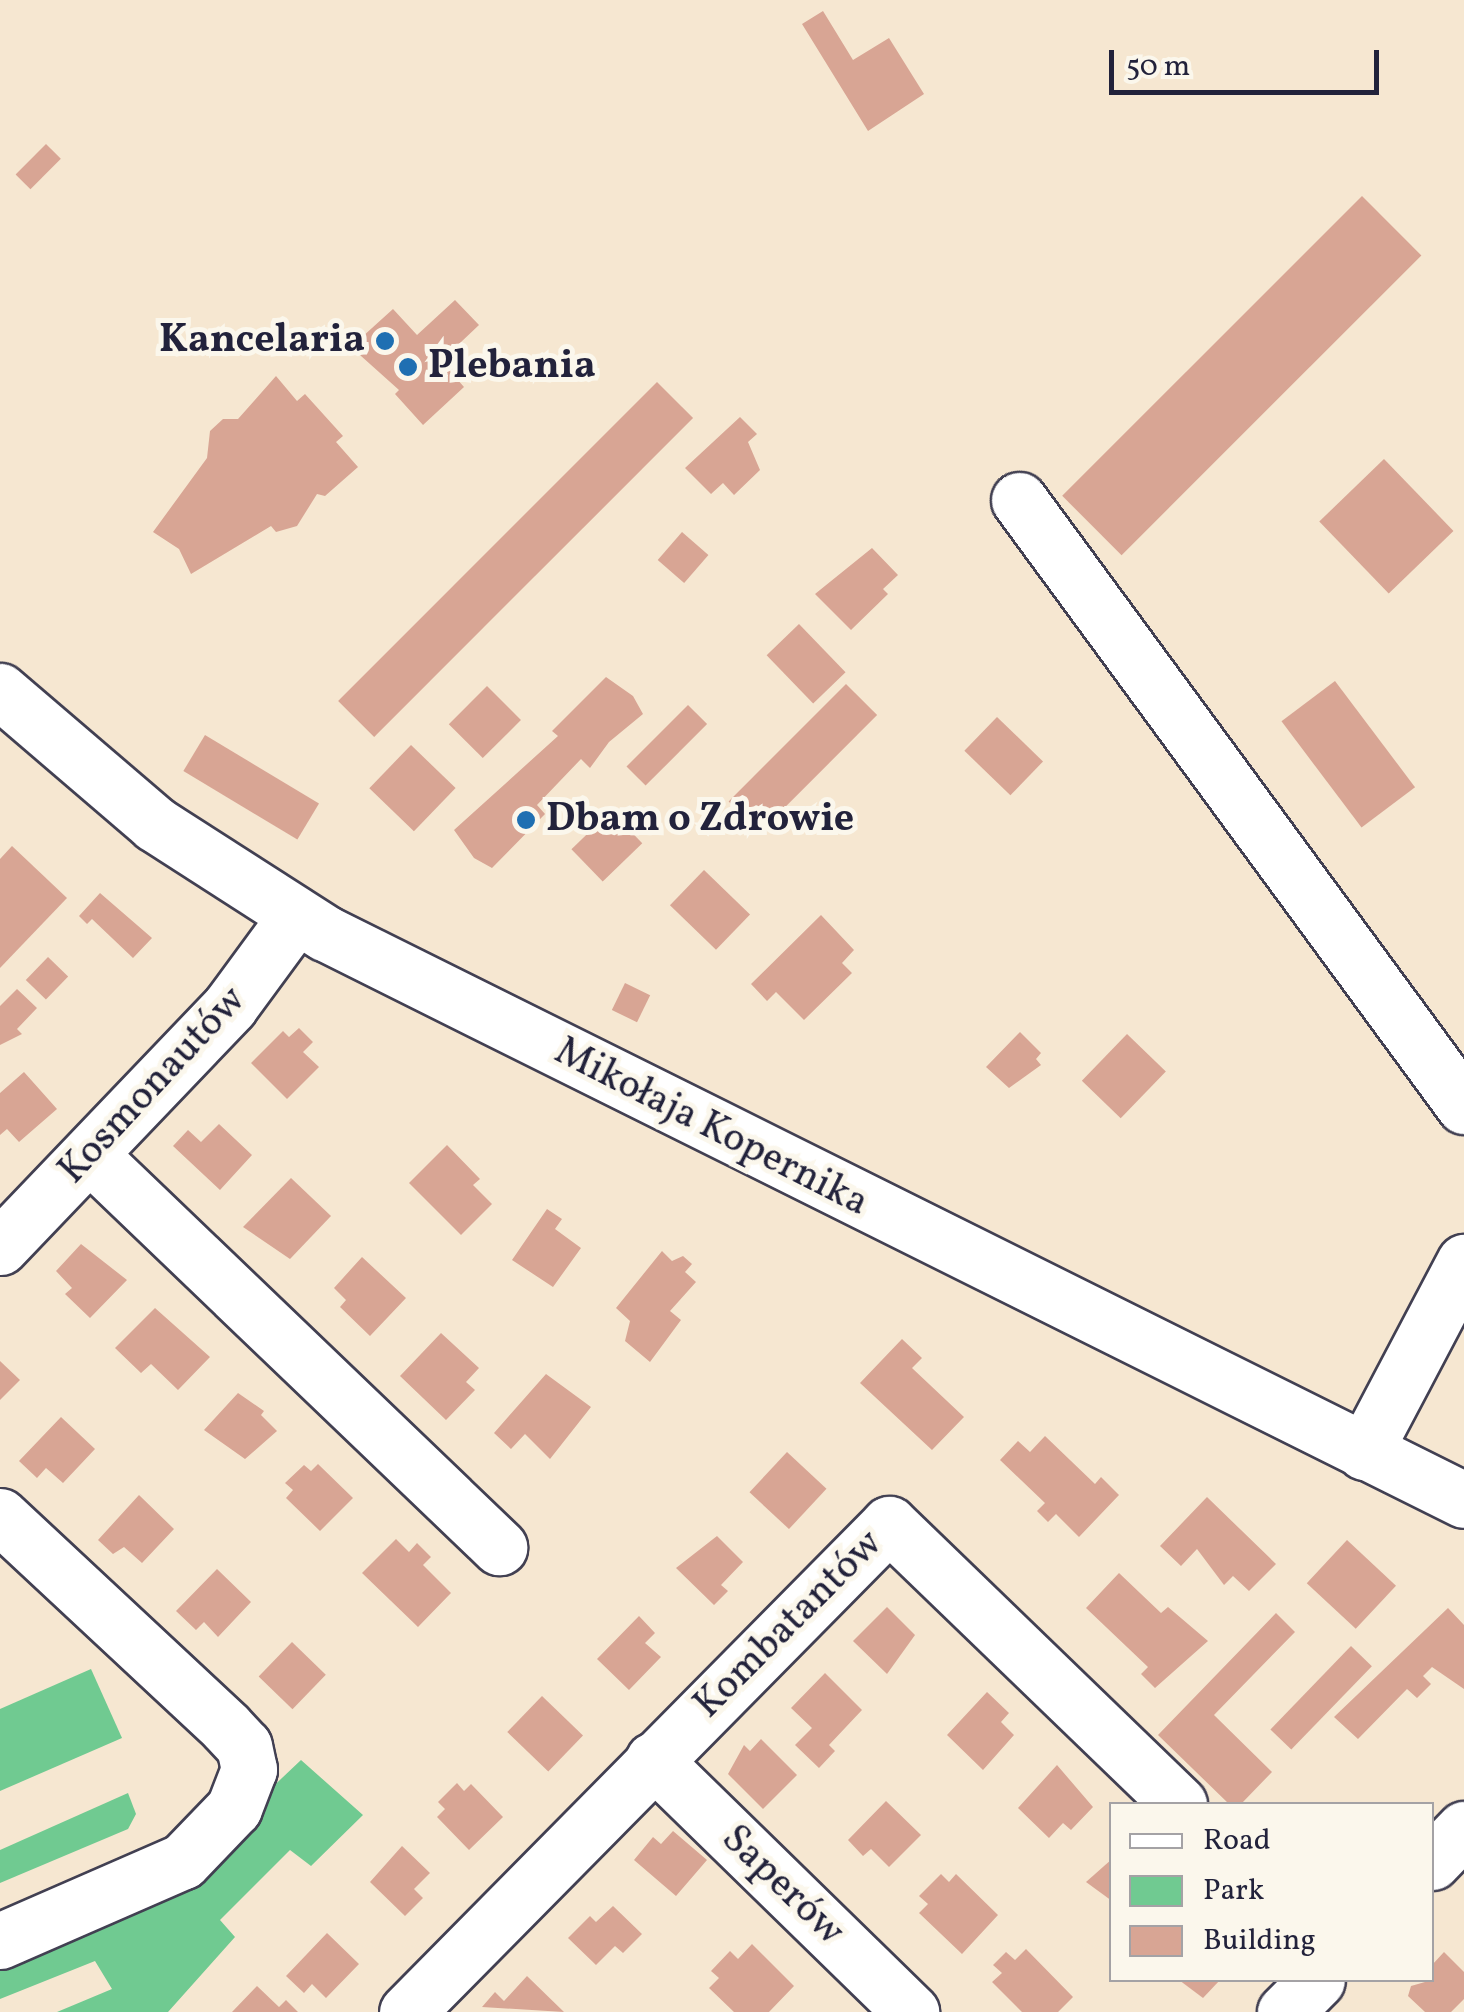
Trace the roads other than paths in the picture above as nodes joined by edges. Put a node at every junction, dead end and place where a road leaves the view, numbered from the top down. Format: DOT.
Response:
graph roads {
  1 [pos="1019,500"];
  2 [pos="0,691"];
  3 [pos="296,916"];
  4 [pos="1464,1106"];
  5 [pos="90,1155"];
  6 [pos="0,1247"];
  7 [pos="1464,1262"];
  8 [pos="1364,1452"];
  9 [pos="1464,1500"];
  10 [pos="0,1516"];
  11 [pos="499,1548"];
  12 [pos="653,1760"];
  13 [pos="1177,1802"];
  14 [pos="1464,1829"];
  15 [pos="1434,1860"];
  16 [pos="0,1940"];
  17 [pos="1315,1982"];
  18 [pos="424,2006"];
  19 [pos="912,2012"];
  20 [pos="1285,2012"];
  1 -- 4 [label="street"];
  2 -- 3 [label="street, Mikołaja Kopernika"];
  3 -- 5 [label="street, Kosmonautów"];
  3 -- 8 [label="street, Mikołaja Kopernika"];
  5 -- 6 [label="street, Kosmonautów"];
  5 -- 11 [label="street"];
  7 -- 8 [label="street"];
  8 -- 9 [label="street, Mikołaja Kopernika"];
  10 -- 16 [label="street"];
  12 -- 13 [label="street, Kombatantów"];
  12 -- 18 [label="street, Kombatantów"];
  12 -- 19 [label="street, Saperów"];
  14 -- 15 [label="street"];
  17 -- 20 [label="street"];
}
